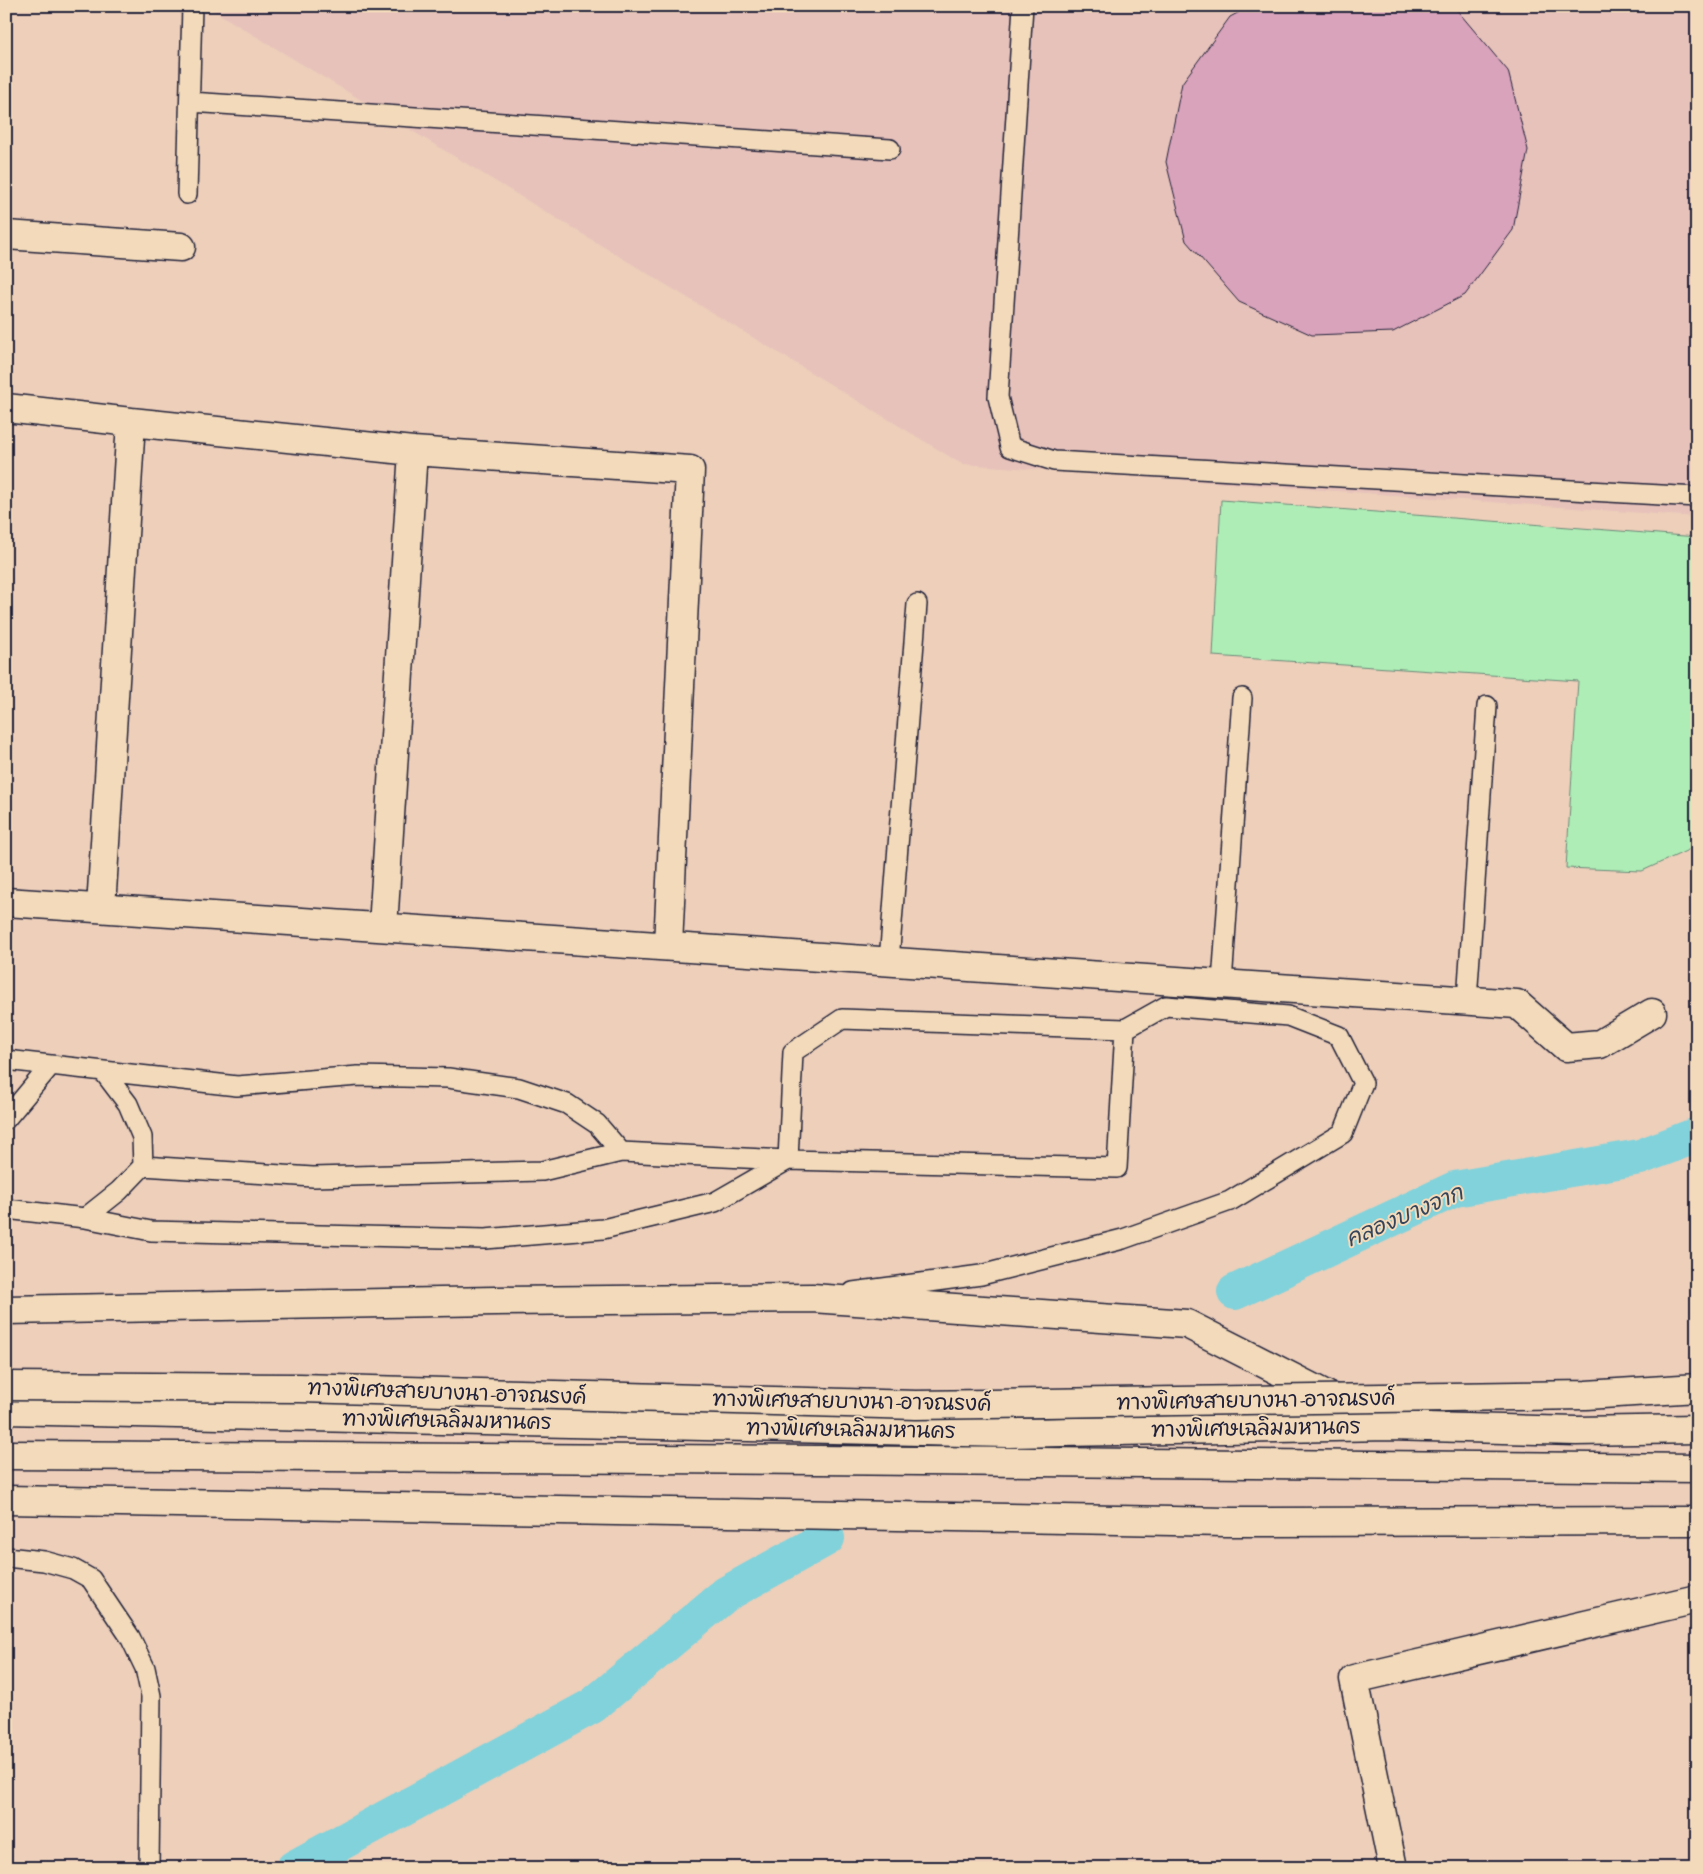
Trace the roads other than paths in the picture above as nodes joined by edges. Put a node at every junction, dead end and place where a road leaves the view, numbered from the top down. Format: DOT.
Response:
graph roads {
  1 [pos="192,6"];
  2 [pos="1023,6"];
  3 [pos="190,102"];
  4 [pos="890,149"];
  5 [pos="187,194"];
  6 [pos="6,236"];
  7 [pos="181,247"];
  8 [pos="6,408"];
  9 [pos="131,422"];
  10 [pos="413,451"];
  11 [pos="1697,497"];
  12 [pos="917,604"];
  13 [pos="1242,698"];
  14 [pos="1487,706"];
  15 [pos="6,902"];
  16 [pos="101,908"];
  17 [pos="383,927"];
  18 [pos="668,946"];
  19 [pos="888,961"];
  20 [pos="1222,983"];
  21 [pos="1467,1000"];
  22 [pos="1652,1014"];
  23 [pos="1125,1029"];
  24 [pos="6,1060"];
  25 [pos="50,1065"];
  26 [pos="103,1071"];
  27 [pos="6,1119"];
  28 [pos="621,1152"];
  29 [pos="788,1160"];
  30 [pos="143,1166"];
  31 [pos="6,1209"];
  32 [pos="85,1218"];
  33 [pos="812,1298"];
  34 [pos="6,1310"];
  35 [pos="6,1375"];
  36 [pos="6,1386"];
  37 [pos="1697,1388"];
  38 [pos="6,1410"];
  39 [pos="70,1412"];
  40 [pos="1389,1426"];
  41 [pos="1697,1429"];
  42 [pos="6,1455"];
  43 [pos="1697,1468"];
  44 [pos="6,1500"];
  45 [pos="1697,1521"];
  46 [pos="6,1557"];
  47 [pos="1697,1598"];
  48 [pos="149,1868"];
  49 [pos="1393,1868"];
  1 -- 3 [label="lane"];
  2 -- 11 [label="lane"];
  3 -- 4 [label="lane"];
  3 -- 5 [label="lane"];
  6 -- 7 [label="main road"];
  8 -- 9 [label="main road"];
  9 -- 10 [label="main road"];
  9 -- 16 [label="main road"];
  10 -- 17 [label="main road"];
  10 -- 18 [label="main road"];
  12 -- 19 [label="lane"];
  13 -- 20 [label="lane"];
  14 -- 21 [label="lane"];
  15 -- 16 [label="main road"];
  16 -- 17 [label="main road"];
  17 -- 18 [label="main road"];
  18 -- 19 [label="main road"];
  19 -- 20 [label="main road"];
  20 -- 21 [label="main road"];
  21 -- 22 [label="main road"];
  23 -- 29 [label="lane"];
  23 -- 29 [label="lane"];
  23 -- 33 [label="lane"];
  24 -- 25 [label="lane"];
  25 -- 26 [label="lane"];
  25 -- 27 [label="lane"];
  26 -- 28 [label="lane"];
  26 -- 30 [label="lane"];
  28 -- 29 [label="lane"];
  28 -- 30 [label="lane"];
  29 -- 32 [label="lane"];
  30 -- 32 [label="lane"];
  31 -- 32 [label="lane"];
  33 -- 34 [label="main road"];
  33 -- 40 [label="main road"];
  35 -- 39 [label="lane"];
  36 -- 37 [label="main road, ทางพิเศษสายบางนา-อาจณรงค์, bridge"];
  38 -- 39 [label="main road, ทางพิเศษเฉลิมมหานคร"];
  39 -- 40 [label="main road, ทางพิเศษเฉลิมมหานคร"];
  40 -- 41 [label="main road, ทางพิเศษเฉลิมมหานคร"];
  42 -- 43 [label="main road"];
  44 -- 45 [label="main road"];
  46 -- 48 [label="lane"];
  47 -- 49 [label="main road"];
}
